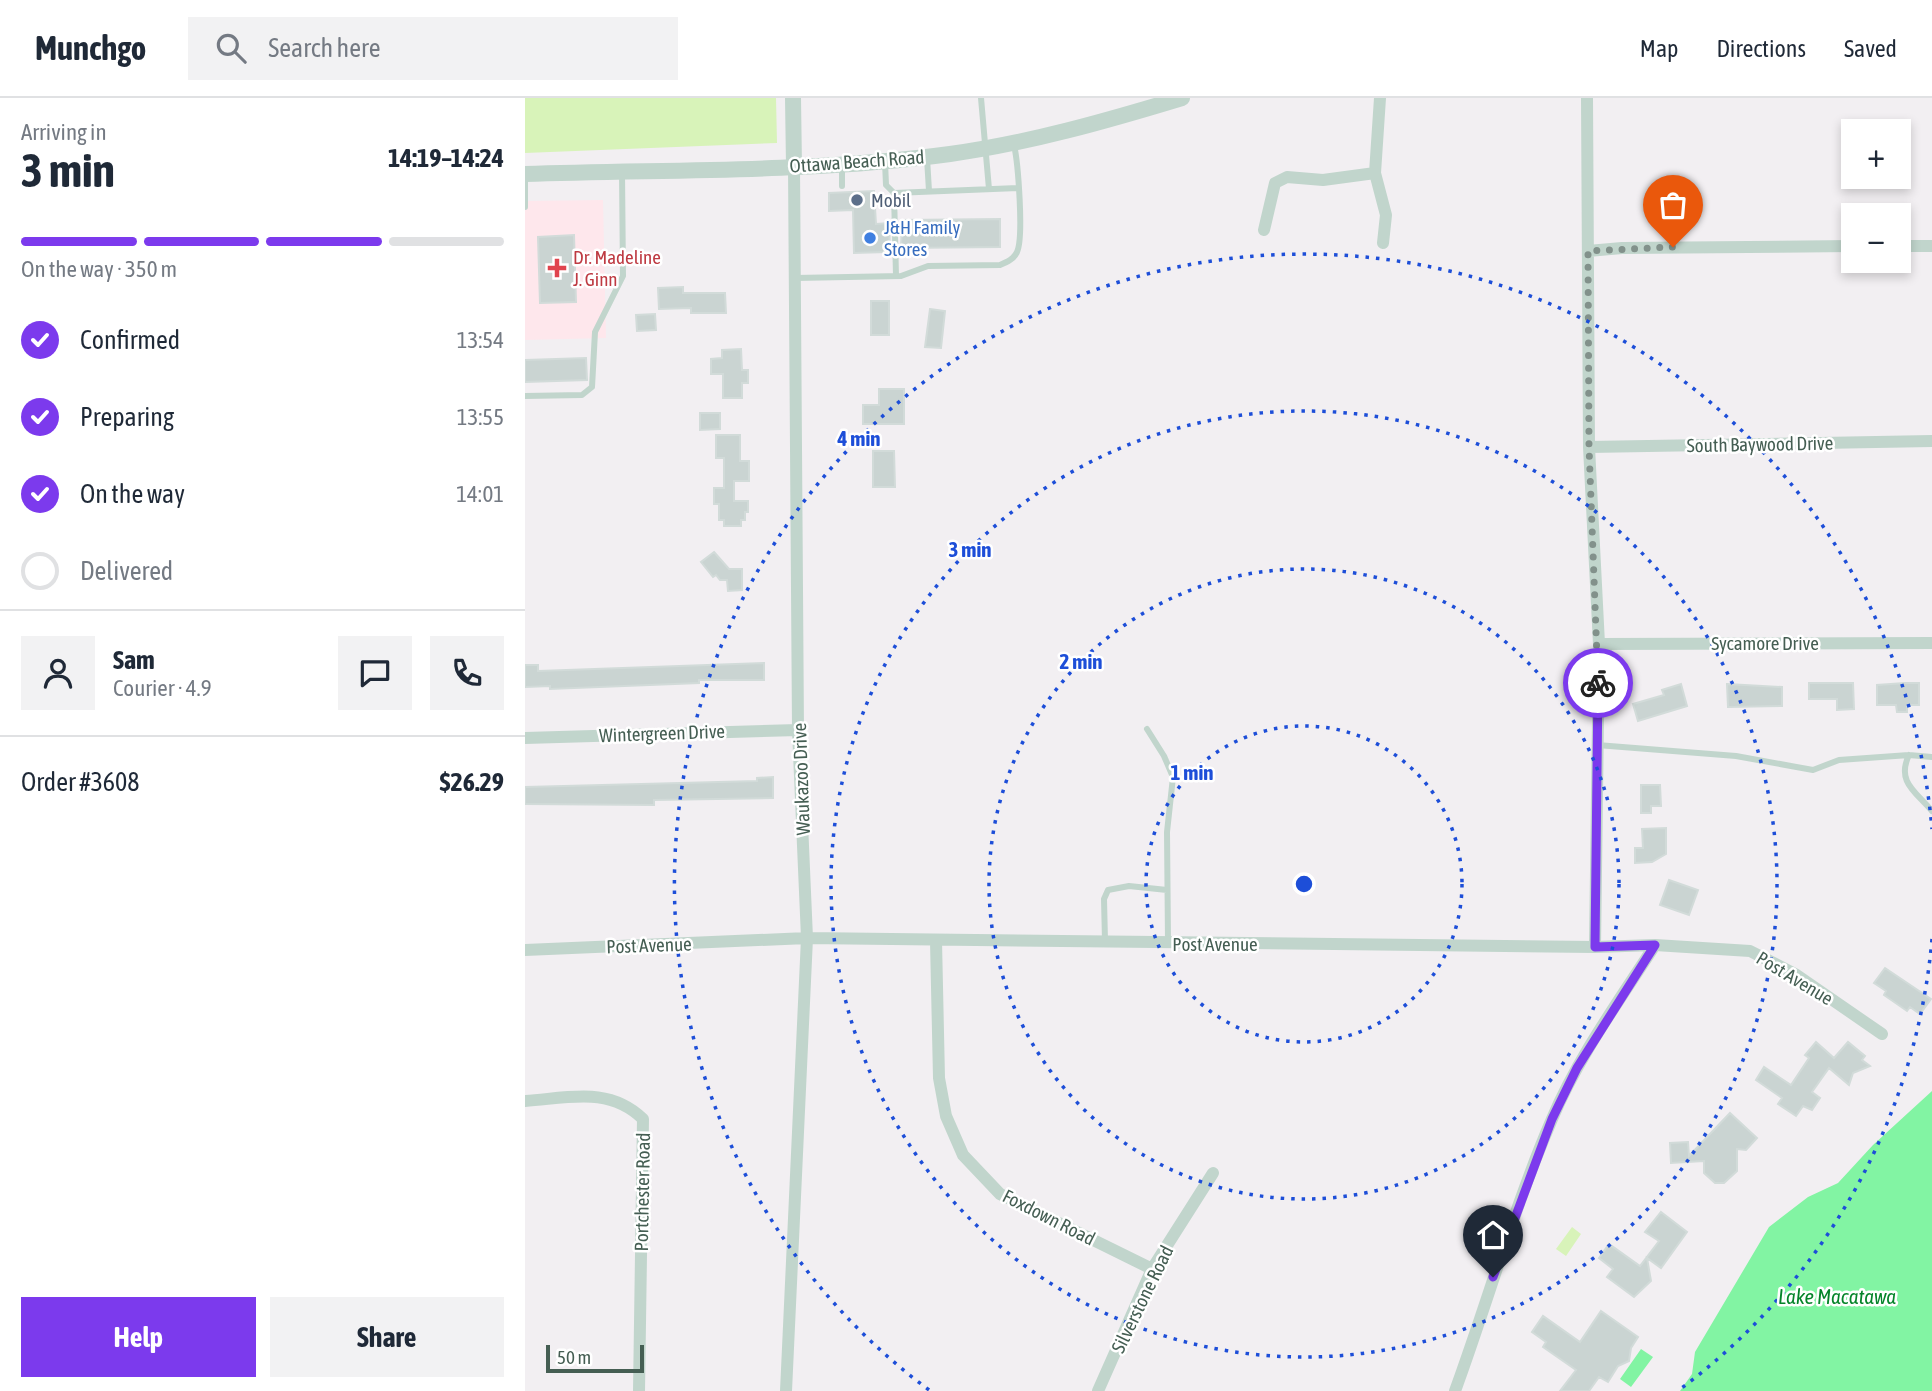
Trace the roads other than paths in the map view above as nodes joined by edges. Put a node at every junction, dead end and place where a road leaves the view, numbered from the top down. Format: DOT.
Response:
graph roads {
  1 [pos="793,98"];
  2 [pos="981,98"];
  3 [pos="1182,98"];
  4 [pos="1380,98"];
  5 [pos="1587,98"];
  6 [pos="1014,143"];
  7 [pos="985,148"];
  8 [pos="927,156"];
  9 [pos="885,160"];
  10 [pos="842,163"];
  11 [pos="794,166"];
  12 [pos="622,171"];
  13 [pos="1375,173"];
  14 [pos="525,174"];
  15 [pos="842,186"];
  16 [pos="1018,188"];
  17 [pos="989,189"];
  18 [pos="929,191"];
  19 [pos="894,193"];
  20 [pos="525,207"];
  21 [pos="1264,230"];
  22 [pos="1383,243"];
  23 [pos="1841,246"];
  24 [pos="1911,246"];
  25 [pos="1932,246"];
  26 [pos="1588,251"];
  27 [pos="896,276"];
  28 [pos="795,278"];
  29 [pos="525,396"];
  30 [pos="1932,441"];
  31 [pos="1589,447"];
  32 [pos="1932,643"];
  33 [pos="1598,644"];
  34 [pos="1147,729"];
  35 [pos="798,730"];
  36 [pos="525,738"];
  37 [pos="1597,746"];
  38 [pos="1909,755"];
  39 [pos="1932,757"];
  40 [pos="1932,811"];
  41 [pos="1167,890"];
  42 [pos="807,938"];
  43 [pos="936,941"];
  44 [pos="1105,943"];
  45 [pos="1168,943"];
  46 [pos="1655,945"];
  47 [pos="1595,947"];
  48 [pos="525,950"];
  49 [pos="1882,1034"];
  50 [pos="525,1101"];
  51 [pos="1213,1173"];
  52 [pos="1153,1269"];
  53 [pos="639,1391"];
  54 [pos="786,1391"];
  55 [pos="1098,1391"];
  56 [pos="1455,1391"];
  1 -- 11 [label="street"];
  2 -- 7 [label="lane"];
  3 -- 6 [label="street, Ottawa Beach Road"];
  4 -- 13 [label="street"];
  5 -- 26 [label="street"];
  6 -- 7 [label="street, Ottawa Beach Road"];
  6 -- 16 [label="lane"];
  7 -- 8 [label="street, Ottawa Beach Road"];
  7 -- 17 [label="lane"];
  8 -- 9 [label="street, Ottawa Beach Road"];
  8 -- 18 [label="lane"];
  9 -- 10 [label="street, Ottawa Beach Road"];
  9 -- 19 [label="lane"];
  10 -- 11 [label="street, Ottawa Beach Road"];
  10 -- 15 [label="lane"];
  11 -- 12 [label="street, Ottawa Beach Road"];
  11 -- 28 [label="street, Waukazoo Drive"];
  12 -- 14 [label="street, Ottawa Beach Road"];
  12 -- 29 [label="lane"];
  13 -- 21 [label="street"];
  13 -- 22 [label="street"];
  14 -- 20 [label="lane"];
  16 -- 17 [label="lane"];
  16 -- 27 [label="lane"];
  17 -- 18 [label="lane"];
  18 -- 19 [label="lane"];
  19 -- 27 [label="lane"];
  23 -- 26 [label="street"];
  24 -- 25 [label="street"];
  26 -- 31 [label="street"];
  27 -- 28 [label="lane"];
  28 -- 35 [label="street, Waukazoo Drive"];
  30 -- 31 [label="street, South Baywood Drive"];
  31 -- 33 [label="street"];
  32 -- 33 [label="street, Sycamore Drive"];
  33 -- 37 [label="street"];
  34 -- 41 [label="lane"];
  35 -- 36 [label="street, Wintergreen Drive"];
  35 -- 42 [label="street, Waukazoo Drive"];
  37 -- 38 [label="lane"];
  37 -- 47 [label="street"];
  38 -- 39 [label="lane"];
  38 -- 40 [label="lane"];
  41 -- 44 [label="lane"];
  41 -- 45 [label="lane"];
  42 -- 43 [label="street, Post Avenue"];
  42 -- 48 [label="street, Post Avenue"];
  42 -- 54 [label="street, Waukazoo Drive"];
  43 -- 44 [label="street, Post Avenue"];
  43 -- 52 [label="street, Foxdown Road"];
  44 -- 45 [label="street, Post Avenue"];
  45 -- 47 [label="street, Post Avenue"];
  46 -- 47 [label="street, Post Avenue"];
  46 -- 49 [label="street, Post Avenue"];
  46 -- 56 [label="street"];
  50 -- 53 [label="street, Portchester Road"];
  51 -- 52 [label="street, Silverstone Road"];
  52 -- 55 [label="street, Silverstone Road"];
}
